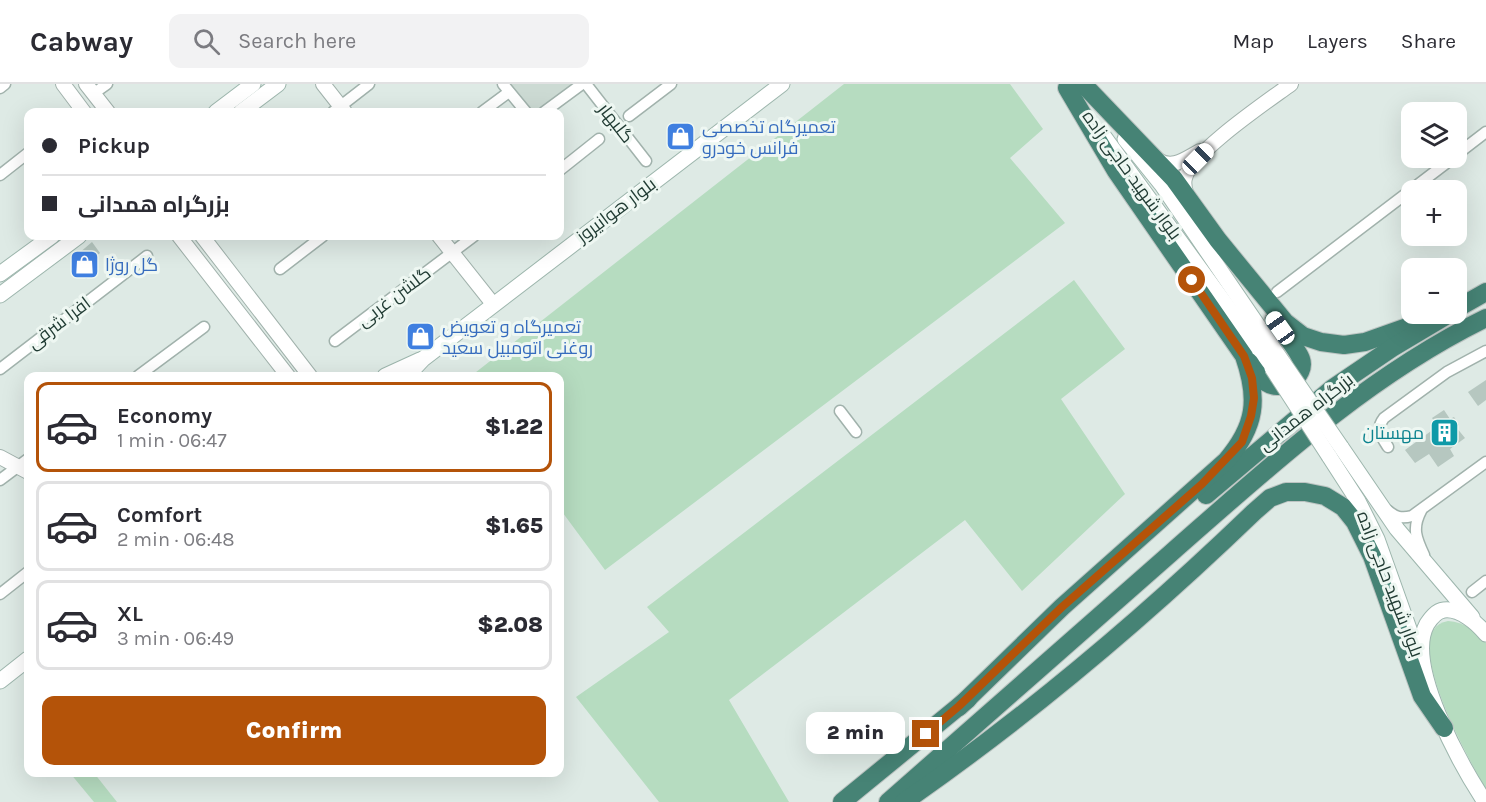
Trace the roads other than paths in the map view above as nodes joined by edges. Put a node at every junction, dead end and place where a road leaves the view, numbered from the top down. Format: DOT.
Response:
graph roads {
  1 [pos="5,84"];
  2 [pos="63,84"];
  3 [pos="107,84"];
  4 [pos="253,84"];
  5 [pos="278,84"];
  6 [pos="323,84"];
  7 [pos="369,84"];
  8 [pos="584,84"];
  9 [pos="671,84"];
  10 [pos="782,84"];
  11 [pos="1291,84"];
  12 [pos="1074,85"];
  13 [pos="0,88"];
  14 [pos="506,88"];
  15 [pos="89,89"];
  16 [pos="81,108"];
  17 [pos="105,108"];
  18 [pos="221,108"];
  19 [pos="246,108"];
  20 [pos="337,108"];
  21 [pos="342,108"];
  22 [pos="486,108"];
  23 [pos="523,108"];
  24 [pos="550,108"];
  25 [pos="629,116"];
  26 [pos="1486,132"];
  27 [pos="599,139"];
  28 [pos="1215,142"];
  29 [pos="1467,147"];
  30 [pos="1149,153"];
  31 [pos="24,156"];
  32 [pos="646,161"];
  33 [pos="564,167"];
  34 [pos="1439,168"];
  35 [pos="0,175"];
  36 [pos="1188,198"];
  37 [pos="47,240"];
  38 [pos="74,240"];
  39 [pos="182,240"];
  40 [pos="205,240"];
  41 [pos="318,240"];
  42 [pos="442,240"];
  43 [pos="468,240"];
  44 [pos="1218,240"];
  45 [pos="452,252"];
  46 [pos="147,256"];
  47 [pos="280,269"];
  48 [pos="0,274"];
  49 [pos="1277,292"];
  50 [pos="0,295"];
  51 [pos="1481,295"];
  52 [pos="1467,302"];
  53 [pos="493,304"];
  54 [pos="1486,318"];
  55 [pos="1414,324"];
  56 [pos="1432,324"];
  57 [pos="204,327"];
  58 [pos="335,342"];
  59 [pos="1486,351"];
  60 [pos="1244,356"];
  61 [pos="423,359"];
  62 [pos="0,369"];
  63 [pos="143,372"];
  64 [pos="285,372"];
  65 [pos="307,372"];
  66 [pos="393,372"];
  67 [pos="411,372"];
  68 [pos="840,411"];
  69 [pos="856,432"];
  70 [pos="1388,447"];
  71 [pos="1335,452"];
  72 [pos="0,457"];
  73 [pos="1486,462"];
  74 [pos="24,466"];
  75 [pos="24,467"];
  76 [pos="0,480"];
  77 [pos="1378,500"];
  78 [pos="1421,511"];
  79 [pos="24,575"];
  80 [pos="1436,575"];
  81 [pos="1486,581"];
  82 [pos="1472,592"];
  83 [pos="0,594"];
  84 [pos="1483,630"];
  85 [pos="24,662"];
  86 [pos="1424,674"];
  87 [pos="0,681"];
  88 [pos="959,706"];
  89 [pos="1444,728"];
  90 [pos="842,802"];
  91 [pos="888,802"];
  92 [pos="904,802"];
  93 [pos="1485,802"];
  1 -- 13 [label="street"];
  2 -- 16 [label="street"];
  3 -- 15 [label="street"];
  4 -- 18 [label="main road"];
  5 -- 19 [label="main road"];
  6 -- 20 [label="street"];
  7 -- 21 [label="street"];
  8 -- 24 [label="street"];
  8 -- 32 [label="street, گلبهار"];
  9 -- 25 [label="street"];
  10 -- 53 [label="main road, بلوار هوانیروز"];
  11 -- 28 [label="street"];
  12 -- 30 [label="highway"];
  12 -- 60 [label="highway"];
  12 -- 71 [label="main road, بلوار شهید حاجی زاده, bridge"];
  14 -- 22 [label="street"];
  14 -- 23 [label="street"];
  15 -- 17 [label="street"];
  26 -- 29 [label="street"];
  27 -- 33 [label="street"];
  28 -- 30 [label="street"];
  28 -- 36 [label="street"];
  30 -- 36 [label="highway"];
  31 -- 35 [label="street"];
  34 -- 49 [label="street"];
  36 -- 44 [label="highway"];
  37 -- 48 [label="main road"];
  38 -- 50 [label="main road"];
  39 -- 64 [label="street"];
  40 -- 65 [label="street"];
  41 -- 47 [label="street"];
  42 -- 45 [label="street"];
  43 -- 45 [label="street, گلشن غربی"];
  44 -- 55 [label="highway"];
  44 -- 60 [label="highway"];
  45 -- 53 [label="street"];
  45 -- 58 [label="street, گلشن غربی"];
  46 -- 62 [label="street, افرا شرقی"];
  51 -- 52 [label="highway"];
  53 -- 61 [label="main road, بلوار هوانیروز"];
  54 -- 91 [label="highway, بزرگراه همدانی"];
  56 -- 88 [label="highway, بزرگراه همدانی"];
  57 -- 63 [label="street"];
  59 -- 70 [label="street"];
  60 -- 88 [label="highway"];
  61 -- 66 [label="main road, بلوار هوانیروز"];
  61 -- 67 [label="main road, بلوار هوانیروز"];
  68 -- 69 [label="street"];
  71 -- 77 [label="main road, بلوار شهید حاجی زاده"];
  71 -- 86 [label="main road, بلوار شهید حاجی زاده"];
  72 -- 74 [label="street"];
  73 -- 78 [label="street"];
  75 -- 76 [label="street"];
  77 -- 78 [label="street"];
  77 -- 80 [label="main road, بلوار شهید حاجی زاده"];
  78 -- 80 [label="street"];
  79 -- 83 [label="street"];
  80 -- 84 [label="main road, بلوار شهید حاجی زاده"];
  81 -- 82 [label="street"];
  84 -- 86 [label="main road"];
  85 -- 87 [label="main road"];
  86 -- 89 [label="main road"];
  88 -- 90 [label="highway, بزرگراه همدانی"];
  89 -- 92 [label="highway"];
  89 -- 93 [label="main road"];
}
